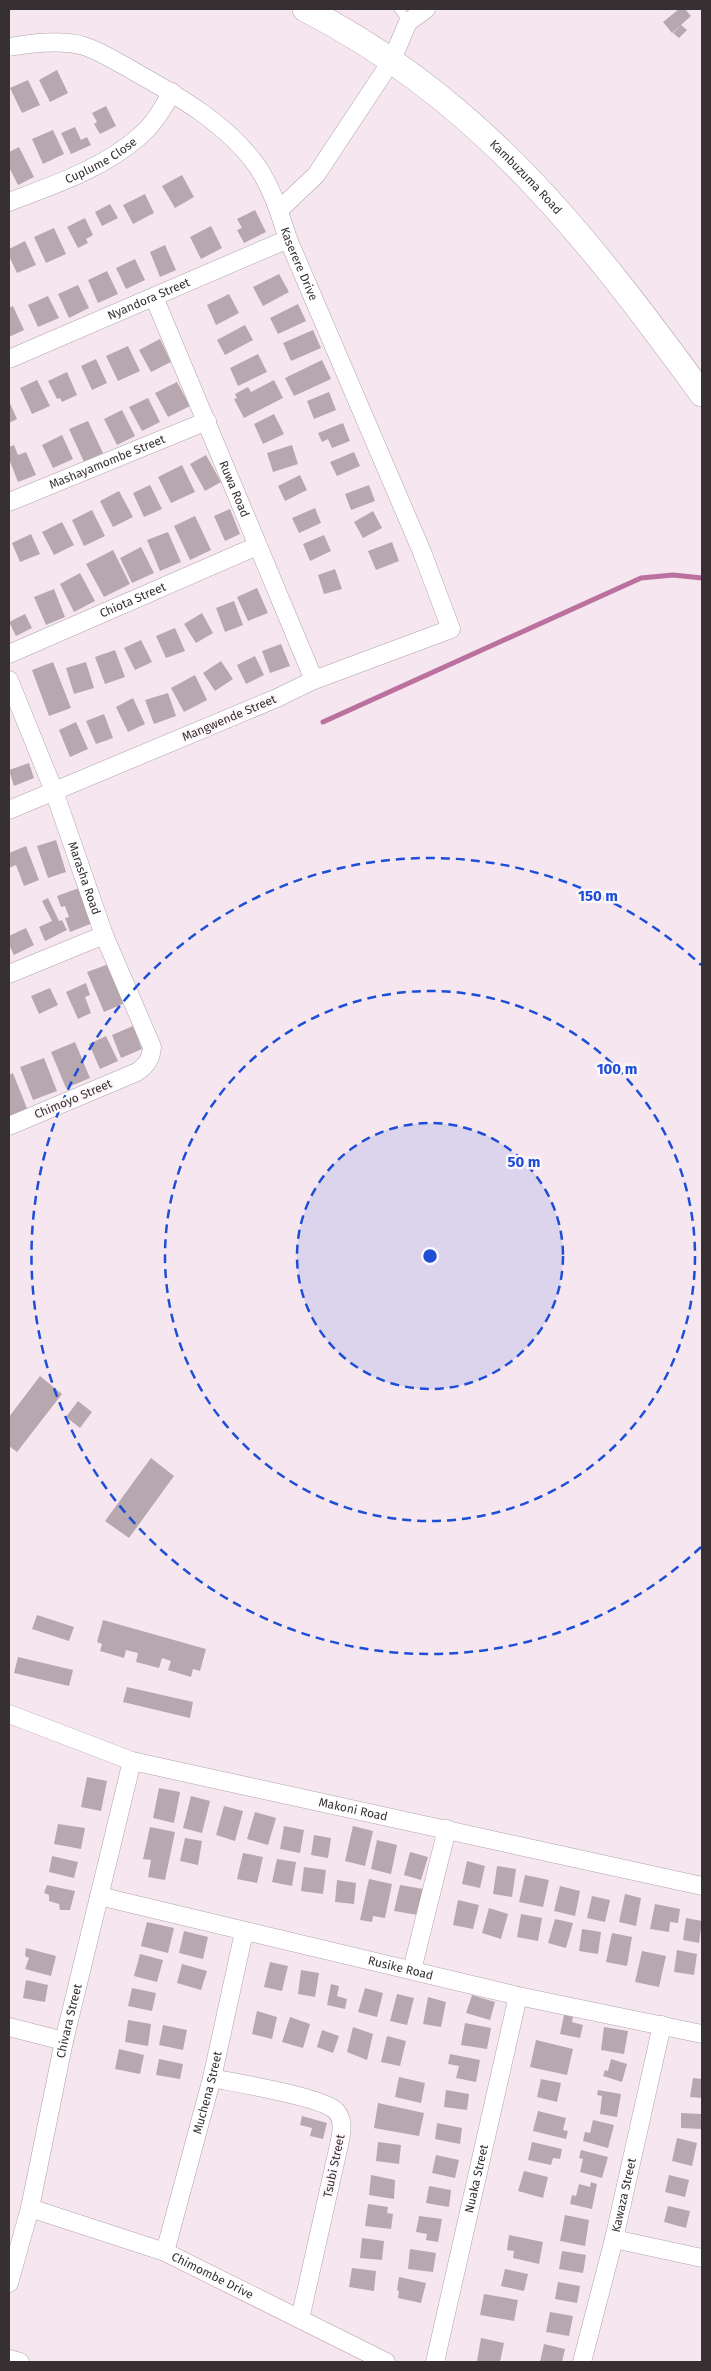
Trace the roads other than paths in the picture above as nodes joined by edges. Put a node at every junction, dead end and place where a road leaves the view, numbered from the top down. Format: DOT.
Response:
graph roads {
  1 [pos="304,9"];
  2 [pos="426,9"];
  3 [pos="403,16"];
  4 [pos="9,47"];
  5 [pos="392,60"];
  6 [pos="172,92"];
  7 [pos="9,202"];
  8 [pos="279,210"];
  9 [pos="288,239"];
  10 [pos="154,297"];
  11 [pos="9,359"];
  12 [pos="702,394"];
  13 [pos="206,421"];
  14 [pos="9,502"];
  15 [pos="257,546"];
  16 [pos="451,629"];
  17 [pos="9,654"];
  18 [pos="9,680"];
  19 [pos="314,680"];
  20 [pos="54,791"];
  21 [pos="9,810"];
  22 [pos="104,935"];
  23 [pos="9,974"];
  24 [pos="137,1072"];
  25 [pos="9,1126"];
  26 [pos="9,1714"];
  27 [pos="132,1761"];
  28 [pos="447,1829"];
  29 [pos="702,1886"];
  30 [pos="99,1896"];
  31 [pos="244,1932"];
  32 [pos="412,1970"];
  33 [pos="518,1996"];
  34 [pos="662,2025"];
  35 [pos="9,2027"];
  36 [pos="702,2034"];
  37 [pos="64,2041"];
  38 [pos="212,2078"];
  39 [pos="30,2208"];
  40 [pos="614,2239"];
  41 [pos="165,2252"];
  42 [pos="702,2258"];
  43 [pos="9,2282"];
  44 [pos="300,2319"];
  45 [pos="9,2358"];
  46 [pos="378,2361"];
  47 [pos="20,2362"];
  48 [pos="435,2362"];
  49 [pos="582,2362"];
  1 -- 5 [label="main road, Kambuzuma Road"];
  2 -- 3 [label="street"];
  3 -- 5 [label="street"];
  4 -- 6 [label="street, Kaserere Drive"];
  5 -- 8 [label="street"];
  5 -- 12 [label="main road, Kambuzuma Road"];
  6 -- 7 [label="street, Cuplume Close"];
  6 -- 8 [label="street, Kaserere Drive"];
  8 -- 9 [label="street, Kaserere Drive"];
  9 -- 10 [label="street, Nyandora Street"];
  9 -- 16 [label="street, Kaserere Drive"];
  10 -- 11 [label="street, Nyandora Street"];
  10 -- 13 [label="street, Ruwa Road"];
  13 -- 14 [label="street, Mashayamombe Street"];
  13 -- 15 [label="street, Ruwa Road"];
  15 -- 17 [label="street, Chiota Street"];
  15 -- 19 [label="street, Ruwa Road"];
  16 -- 19 [label="street, Mangwende Street"];
  18 -- 20 [label="street, Marasha Road"];
  19 -- 20 [label="street, Mangwende Street"];
  20 -- 21 [label="street, Mangwende Street"];
  20 -- 22 [label="street, Marasha Road"];
  22 -- 23 [label="street"];
  22 -- 24 [label="street, Marasha Road"];
  24 -- 25 [label="street, Chimoyo Street"];
  26 -- 27 [label="street, Makoni Road"];
  27 -- 28 [label="street, Makoni Road"];
  27 -- 30 [label="street, Chivara Street"];
  28 -- 29 [label="street, Makoni Road"];
  28 -- 32 [label="street"];
  30 -- 31 [label="street, Rusike Road"];
  30 -- 37 [label="street, Chivara Street"];
  31 -- 32 [label="street, Rusike Road"];
  31 -- 38 [label="street, Muchena Street"];
  32 -- 33 [label="street, Rusike Road"];
  33 -- 34 [label="street, Rusike Road"];
  33 -- 48 [label="street, Nuaka Street"];
  34 -- 36 [label="street, Rusike Road"];
  34 -- 40 [label="street, Kawaza Street"];
  35 -- 37 [label="street"];
  37 -- 39 [label="street, Chivara Street"];
  38 -- 41 [label="street, Muchena Street"];
  38 -- 44 [label="street, Tsubi Street"];
  39 -- 41 [label="street, Chimombe Drive"];
  39 -- 43 [label="street, Chivara Street"];
  40 -- 42 [label="street"];
  40 -- 49 [label="street, Kawaza Street"];
  41 -- 44 [label="street, Chimombe Drive"];
  44 -- 46 [label="street, Chimombe Drive"];
  45 -- 47 [label="street"];
}
